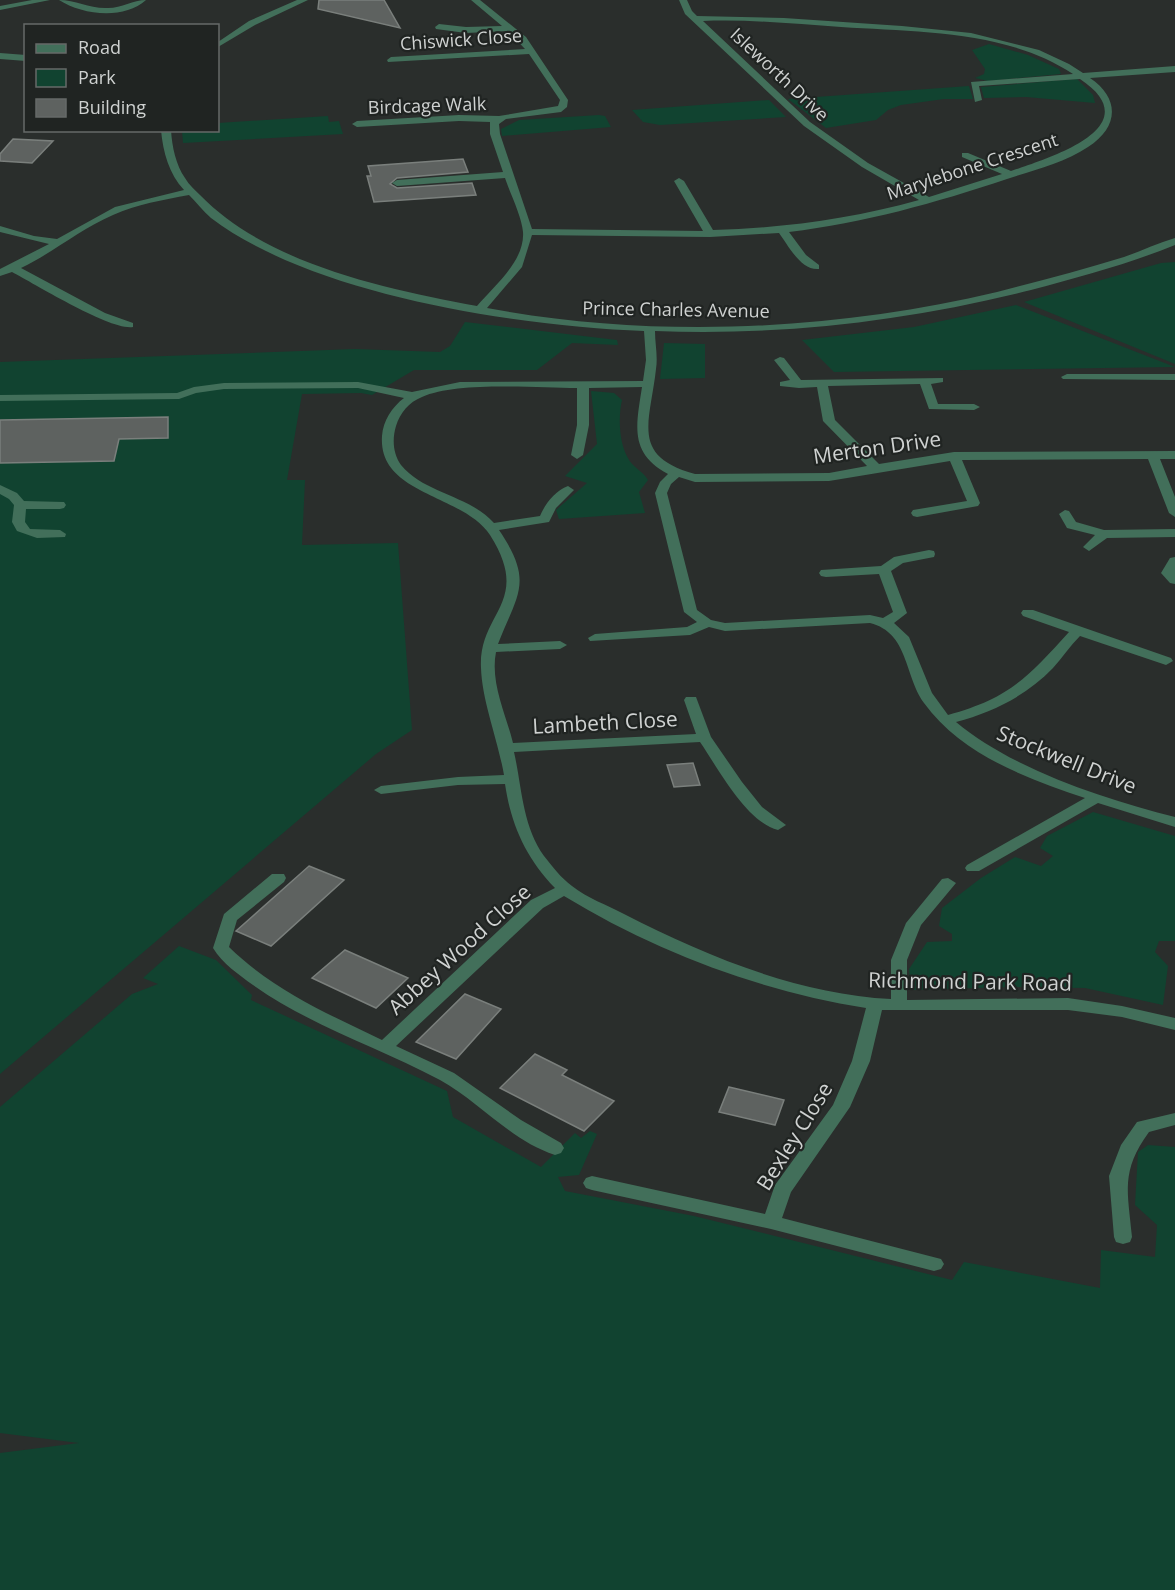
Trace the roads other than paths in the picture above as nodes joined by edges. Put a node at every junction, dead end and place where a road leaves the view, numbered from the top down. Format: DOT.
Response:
graph roads {
  1 [pos="45,0"];
  2 [pos="63,0"];
  3 [pos="142,0"];
  4 [pos="304,0"];
  5 [pos="475,0"];
  6 [pos="683,0"];
  7 [pos="0,8"];
  8 [pos="695,19"];
  9 [pos="439,27"];
  10 [pos="511,28"];
  11 [pos="219,44"];
  12 [pos="532,51"];
  13 [pos="0,56"];
  14 [pos="24,58"];
  15 [pos="391,60"];
  16 [pos="1175,69"];
  17 [pos="1085,76"];
  18 [pos="978,99"];
  19 [pos="498,119"];
  20 [pos="357,124"];
  21 [pos="166,132"];
  22 [pos="965,155"];
  23 [pos="1010,174"];
  24 [pos="508,175"];
  25 [pos="679,181"];
  26 [pos="397,183"];
  27 [pos="189,192"];
  28 [pos="926,200"];
  29 [pos="0,229"];
  30 [pos="782,230"];
  31 [pos="528,232"];
  32 [pos="711,234"];
  33 [pos="61,243"];
  34 [pos="1172,246"];
  35 [pos="815,267"];
  36 [pos="12,268"];
  37 [pos="0,273"];
  38 [pos="479,310"];
  39 [pos="129,325"];
  40 [pos="650,328"];
  41 [pos="780,360"];
  42 [pos="1067,377"];
  43 [pos="1175,377"];
  44 [pos="924,380"];
  45 [pos="939,380"];
  46 [pos="648,384"];
  47 [pos="784,384"];
  48 [pos="583,385"];
  49 [pos="799,385"];
  50 [pos="822,385"];
  51 [pos="413,396"];
  52 [pos="0,398"];
  53 [pos="974,407"];
  54 [pos="577,455"];
  55 [pos="1153,455"];
  56 [pos="1175,455"];
  57 [pos="954,456"];
  58 [pos="877,469"];
  59 [pos="675,474"];
  60 [pos="0,489"];
  61 [pos="567,490"];
  62 [pos="60,504"];
  63 [pos="20,505"];
  64 [pos="917,513"];
  65 [pos="1175,513"];
  66 [pos="1065,514"];
  67 [pos="492,527"];
  68 [pos="1175,533"];
  69 [pos="60,534"];
  70 [pos="1104,534"];
  71 [pos="1089,547"];
  72 [pos="929,554"];
  73 [pos="1175,561"];
  74 [pos="884,570"];
  75 [pos="826,573"];
  76 [pos="1175,580"];
  77 [pos="1028,613"];
  78 [pos="707,623"];
  79 [pos="885,623"];
  80 [pos="1077,631"];
  81 [pos="595,638"];
  82 [pos="560,645"];
  83 [pos="490,647"];
  84 [pos="1166,661"];
  85 [pos="691,700"];
  86 [pos="945,720"];
  87 [pos="704,737"];
  88 [pos="507,748"];
  89 [pos="510,779"];
  90 [pos="381,790"];
  91 [pos="1096,797"];
  92 [pos="1175,822"];
  93 [pos="778,825"];
  94 [pos="973,868"];
  95 [pos="278,878"];
  96 [pos="948,883"];
  97 [pos="565,889"];
  98 [pos="875,1004"];
  99 [pos="899,1004"];
  100 [pos="1174,1019"];
  101 [pos="385,1047"];
  102 [pos="1175,1119"];
  103 [pos="555,1148"];
  104 [pos="592,1183"];
  105 [pos="771,1222"];
  106 [pos="1123,1238"];
  107 [pos="934,1264"];
  1 -- 7 [label="street"];
  2 -- 3 [label="street"];
  4 -- 11 [label="street"];
  5 -- 10 [label="street"];
  6 -- 8 [label="street, Isleworth Drive"];
  8 -- 17 [label="street, Marylebone Crescent"];
  8 -- 28 [label="street, Isleworth Drive"];
  9 -- 10 [label="street"];
  10 -- 12 [label="street"];
  12 -- 15 [label="street, Chiswick Close"];
  12 -- 19 [label="street, Birdcage Walk"];
  13 -- 14 [label="street"];
  16 -- 17 [label="street"];
  17 -- 18 [label="street"];
  17 -- 23 [label="street, Marylebone Crescent"];
  19 -- 20 [label="street, Birdcage Walk"];
  19 -- 24 [label="street"];
  21 -- 27 [label="street, Prince Charles Avenue"];
  22 -- 23 [label="street"];
  23 -- 28 [label="street, Marylebone Crescent"];
  24 -- 26 [label="street"];
  24 -- 31 [label="street"];
  25 -- 32 [label="street"];
  27 -- 33 [label="street"];
  27 -- 38 [label="street, Prince Charles Avenue"];
  28 -- 30 [label="street, Marylebone Crescent"];
  29 -- 33 [label="street"];
  30 -- 32 [label="street, Marylebone Crescent"];
  30 -- 35 [label="street"];
  31 -- 32 [label="street, Marylebone Crescent"];
  31 -- 38 [label="street"];
  33 -- 36 [label="street"];
  34 -- 40 [label="street, Prince Charles Avenue"];
  36 -- 37 [label="street"];
  36 -- 39 [label="street"];
  38 -- 40 [label="street, Prince Charles Avenue"];
  40 -- 46 [label="street, Merton Drive"];
  41 -- 49 [label="street"];
  42 -- 43 [label="street"];
  44 -- 45 [label="street"];
  44 -- 50 [label="street"];
  44 -- 53 [label="street"];
  46 -- 48 [label="street"];
  46 -- 59 [label="street, Merton Drive"];
  47 -- 49 [label="street"];
  48 -- 51 [label="street"];
  48 -- 54 [label="street"];
  49 -- 50 [label="street"];
  50 -- 58 [label="street"];
  51 -- 52 [label="street"];
  51 -- 67 [label="street, Richmond Park Road"];
  55 -- 56 [label="street, Merton Drive"];
  55 -- 57 [label="street, Merton Drive"];
  55 -- 65 [label="street"];
  57 -- 58 [label="street, Merton Drive"];
  57 -- 64 [label="street"];
  58 -- 59 [label="street, Merton Drive"];
  59 -- 78 [label="street"];
  60 -- 63 [label="street"];
  61 -- 67 [label="street"];
  62 -- 63 [label="street"];
  63 -- 69 [label="street"];
  66 -- 70 [label="street"];
  67 -- 83 [label="street, Richmond Park Road"];
  68 -- 70 [label="street"];
  70 -- 71 [label="street"];
  72 -- 74 [label="street"];
  73 -- 76 [label="street"];
  74 -- 75 [label="street"];
  74 -- 79 [label="street"];
  77 -- 80 [label="street"];
  78 -- 79 [label="street"];
  78 -- 81 [label="street"];
  79 -- 86 [label="street, Stockwell Drive"];
  80 -- 84 [label="street"];
  80 -- 86 [label="street"];
  82 -- 83 [label="street"];
  83 -- 88 [label="street, Richmond Park Road"];
  85 -- 87 [label="street, Lambeth Close"];
  86 -- 91 [label="street, Stockwell Drive"];
  87 -- 88 [label="street, Lambeth Close"];
  87 -- 93 [label="street, Lambeth Close"];
  88 -- 89 [label="street, Richmond Park Road"];
  89 -- 90 [label="street"];
  89 -- 97 [label="street, Richmond Park Road"];
  91 -- 92 [label="street, Stockwell Drive"];
  91 -- 94 [label="street"];
  95 -- 101 [label="street, Abbey Wood Close"];
  96 -- 99 [label="street"];
  97 -- 98 [label="street, Richmond Park Road"];
  97 -- 101 [label="street, Abbey Wood Close"];
  98 -- 99 [label="street, Richmond Park Road"];
  98 -- 105 [label="street, Bexley Close"];
  99 -- 100 [label="street, Richmond Park Road"];
  101 -- 103 [label="street, Abbey Wood Close"];
  102 -- 106 [label="street"];
  104 -- 105 [label="street, Bexley Close"];
  105 -- 107 [label="street, Bexley Close"];
}
